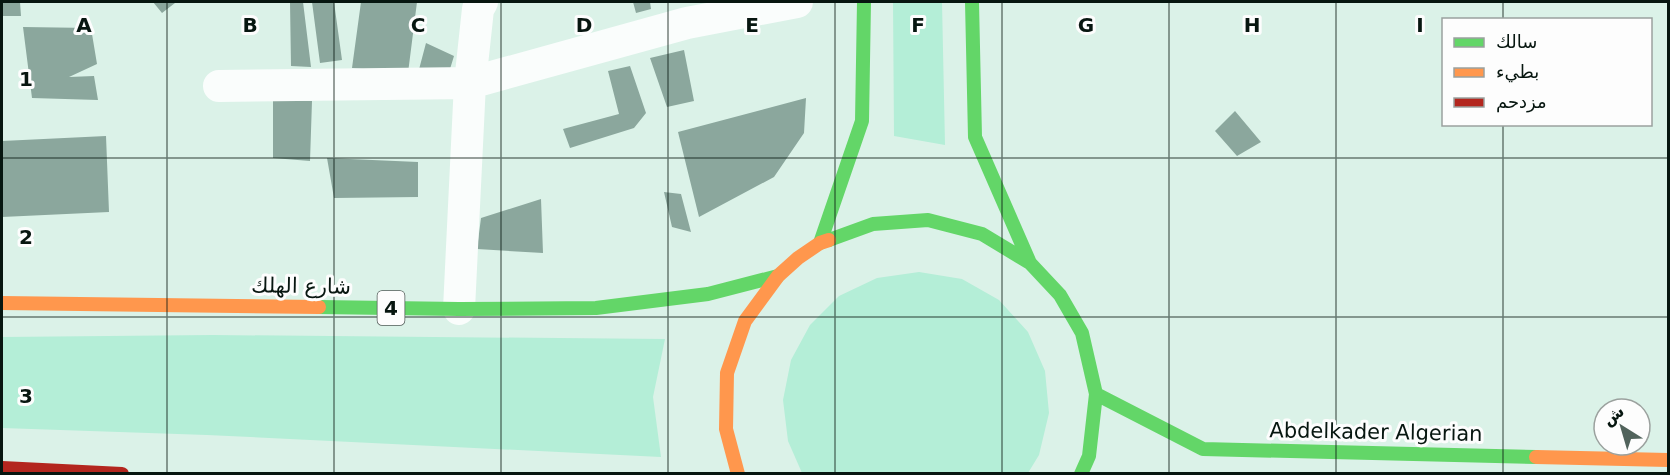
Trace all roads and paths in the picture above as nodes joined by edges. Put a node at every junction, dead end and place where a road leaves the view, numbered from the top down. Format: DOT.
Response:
graph roads {
  1 [pos="482,2"];
  2 [pos="796,2"];
  3 [pos="864,2"];
  4 [pos="972,2"];
  5 [pos="684,12"];
  6 [pos="470,83"];
  7 [pos="219,86"];
  8 [pos="820,243"];
  9 [pos="1030,262"];
  10 [pos="777,276"];
  11 [pos="2,303"];
  12 [pos="459,309"];
  13 [pos="1096,394"];
  14 [pos="1668,460"];
  15 [pos="2,468"];
  16 [pos="122,474"];
  17 [pos="738,474"];
  18 [pos="1082,474"];
  1 -- 6 [label="street"];
  2 -- 5 [label="street"];
  3 -- 8 [label="main road"];
  4 -- 9 [label="main road"];
  5 -- 6 [label="street"];
  6 -- 7 [label="street"];
  6 -- 12 [label="street"];
  8 -- 9 [label="main road"];
  8 -- 10 [label="main road"];
  9 -- 13 [label="main road"];
  10 -- 12 [label="main road, شارع الهلك / 4"];
  10 -- 17 [label="main road"];
  11 -- 12 [label="main road, شارع الهلك / 4"];
  13 -- 14 [label="main road, Abdelkader Algerian"];
  13 -- 18 [label="main road"];
  15 -- 16 [label="main road"];
}
